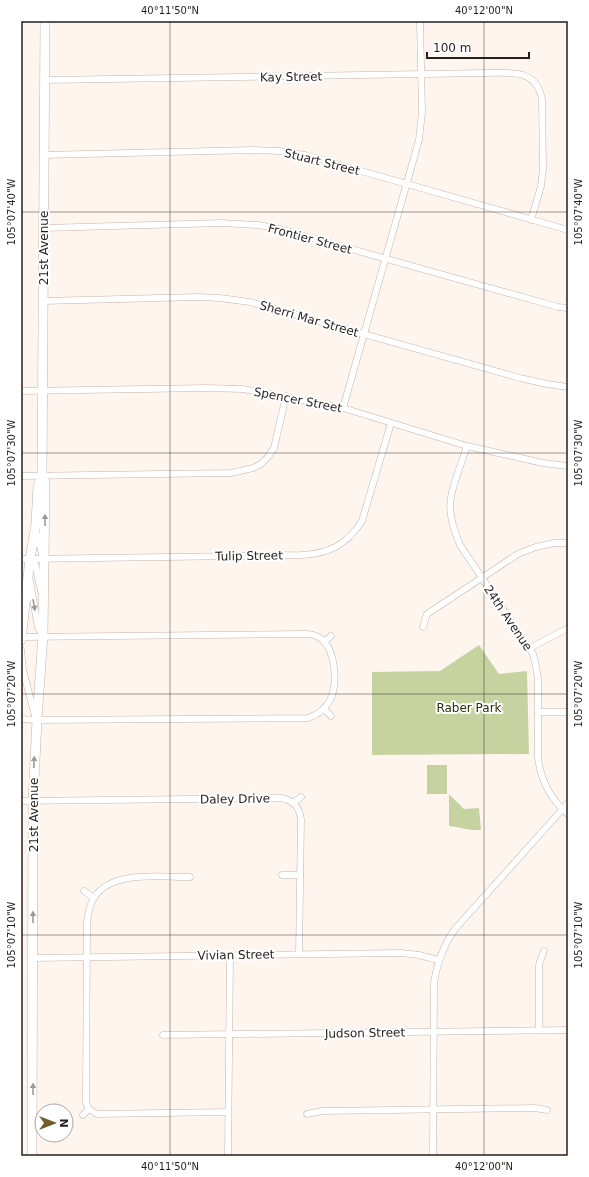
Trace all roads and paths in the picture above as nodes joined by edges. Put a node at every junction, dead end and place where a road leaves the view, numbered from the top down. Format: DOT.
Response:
graph roads {
  1 [pos="45,21"];
  2 [pos="420,21"];
  3 [pos="421,74"];
  4 [pos="45,80"];
  5 [pos="44,154"];
  6 [pos="407,184"];
  7 [pos="531,220"];
  8 [pos="44,228"];
  9 [pos="568,230"];
  10 [pos="385,259"];
  11 [pos="43,301"];
  12 [pos="568,308"];
  13 [pos="364,334"];
  14 [pos="568,387"];
  15 [pos="21,391"];
  16 [pos="43,391"];
  17 [pos="286,396"];
  18 [pos="343,408"];
  19 [pos="391,423"];
  20 [pos="467,446"];
  21 [pos="568,466"];
  22 [pos="21,476"];
  23 [pos="42,476"];
  24 [pos="36,524"];
  25 [pos="568,544"];
  26 [pos="44,558"];
  27 [pos="28,559"];
  28 [pos="28,573"];
  29 [pos="482,578"];
  30 [pos="44,598"];
  31 [pos="423,627"];
  32 [pos="568,628"];
  33 [pos="21,636"];
  34 [pos="43,636"];
  35 [pos="331,636"];
  36 [pos="21,640"];
  37 [pos="324,642"];
  38 [pos="530,648"];
  39 [pos="21,650"];
  40 [pos="324,709"];
  41 [pos="538,712"];
  42 [pos="568,712"];
  43 [pos="331,716"];
  44 [pos="21,719"];
  45 [pos="36,720"];
  46 [pos="301,797"];
  47 [pos="21,801"];
  48 [pos="33,801"];
  49 [pos="293,803"];
  50 [pos="568,803"];
  51 [pos="562,809"];
  52 [pos="568,814"];
  53 [pos="282,875"];
  54 [pos="300,875"];
  55 [pos="190,877"];
  56 [pos="84,891"];
  57 [pos="94,898"];
  58 [pos="544,951"];
  59 [pos="299,954"];
  60 [pos="230,955"];
  61 [pos="86,957"];
  62 [pos="33,958"];
  63 [pos="438,960"];
  64 [pos="539,1030"];
  65 [pos="568,1030"];
  66 [pos="434,1032"];
  67 [pos="163,1035"];
  68 [pos="229,1035"];
  69 [pos="89,1108"];
  70 [pos="434,1109"];
  71 [pos="547,1110"];
  72 [pos="228,1112"];
  73 [pos="307,1114"];
  74 [pos="83,1115"];
  75 [pos="32,1156"];
  76 [pos="228,1156"];
  77 [pos="434,1156"];
  1 -- 4 [label="street, 21st Avenue"];
  2 -- 3 [label="street"];
  3 -- 4 [label="street, Kay Street"];
  3 -- 6 [label="street"];
  3 -- 7 [label="street, Kay Street"];
  4 -- 5 [label="street, 21st Avenue"];
  5 -- 6 [label="street, Stuart Street"];
  5 -- 8 [label="street, 21st Avenue"];
  6 -- 7 [label="street, Stuart Street"];
  6 -- 10 [label="street"];
  7 -- 9 [label="street, Stuart Street"];
  8 -- 10 [label="street, Frontier Street"];
  8 -- 11 [label="street, 21st Avenue"];
  10 -- 12 [label="street, Frontier Street"];
  10 -- 13 [label="street"];
  11 -- 13 [label="street, Sherri Mar Street"];
  11 -- 16 [label="street, 21st Avenue"];
  13 -- 14 [label="street, Sherri Mar Street"];
  13 -- 18 [label="street"];
  15 -- 16 [label="street, Spencer Street"];
  16 -- 17 [label="street, Spencer Street"];
  16 -- 23 [label="street, 21st Avenue"];
  17 -- 18 [label="street, Spencer Street"];
  17 -- 23 [label="street"];
  18 -- 19 [label="street, Spencer Street"];
  19 -- 20 [label="street, Spencer Street"];
  19 -- 26 [label="street, Tulip Street"];
  20 -- 21 [label="street, Spencer Street"];
  20 -- 29 [label="street, 24th Avenue"];
  22 -- 23 [label="street"];
  23 -- 24 [label="street, 21st Avenue"];
  26 -- 23 [label="street, 21st Avenue, one-way"];
  24 -- 26 [label="street"];
  24 -- 27 [label="street, 21st Avenue"];
  25 -- 29 [label="street"];
  26 -- 27 [label="street, Tulip Street"];
  26 -- 30 [label="street, 21st Avenue"];
  27 -- 28 [label="street, 21st Avenue"];
  27 -- 30 [label="street"];
  28 -- 33 [label="street, 21st Avenue"];
  28 -- 34 [label="street, one-way"];
  29 -- 31 [label="street"];
  29 -- 38 [label="street, 24th Avenue"];
  30 -- 34 [label="street, 21st Avenue"];
  32 -- 38 [label="street"];
  33 -- 34 [label="street"];
  33 -- 36 [label="street, 21st Avenue"];
  34 -- 37 [label="street"];
  34 -- 45 [label="street, 21st Avenue"];
  35 -- 37 [label="street"];
  37 -- 40 [label="street"];
  38 -- 41 [label="street, 24th Avenue"];
  39 -- 45 [label="street"];
  40 -- 43 [label="street"];
  40 -- 45 [label="street"];
  41 -- 42 [label="street"];
  41 -- 51 [label="street, 24th Avenue"];
  44 -- 45 [label="street"];
  48 -- 45 [label="street, 21st Avenue, one-way"];
  46 -- 49 [label="street"];
  47 -- 48 [label="street, Daley Drive"];
  48 -- 49 [label="street, Daley Drive"];
  62 -- 48 [label="street, 21st Avenue, one-way"];
  49 -- 54 [label="street"];
  50 -- 51 [label="street"];
  51 -- 52 [label="street, 24th Avenue"];
  51 -- 63 [label="street"];
  53 -- 54 [label="street"];
  54 -- 59 [label="street"];
  55 -- 57 [label="street"];
  56 -- 57 [label="street"];
  57 -- 61 [label="street"];
  58 -- 64 [label="street"];
  59 -- 60 [label="street, Vivian Street"];
  59 -- 63 [label="street, Vivian Street"];
  60 -- 61 [label="street, Vivian Street"];
  60 -- 68 [label="street"];
  61 -- 62 [label="street, Vivian Street"];
  61 -- 69 [label="street"];
  75 -- 62 [label="street, 21st Avenue, one-way"];
  63 -- 66 [label="street"];
  64 -- 65 [label="street, Judson Street"];
  64 -- 66 [label="street, Judson Street"];
  66 -- 68 [label="street, Judson Street"];
  66 -- 70 [label="street"];
  67 -- 68 [label="street, Judson Street"];
  68 -- 72 [label="street"];
  69 -- 72 [label="street"];
  69 -- 74 [label="street"];
  70 -- 71 [label="street"];
  70 -- 73 [label="street"];
  70 -- 77 [label="street"];
  72 -- 76 [label="street"];
}
